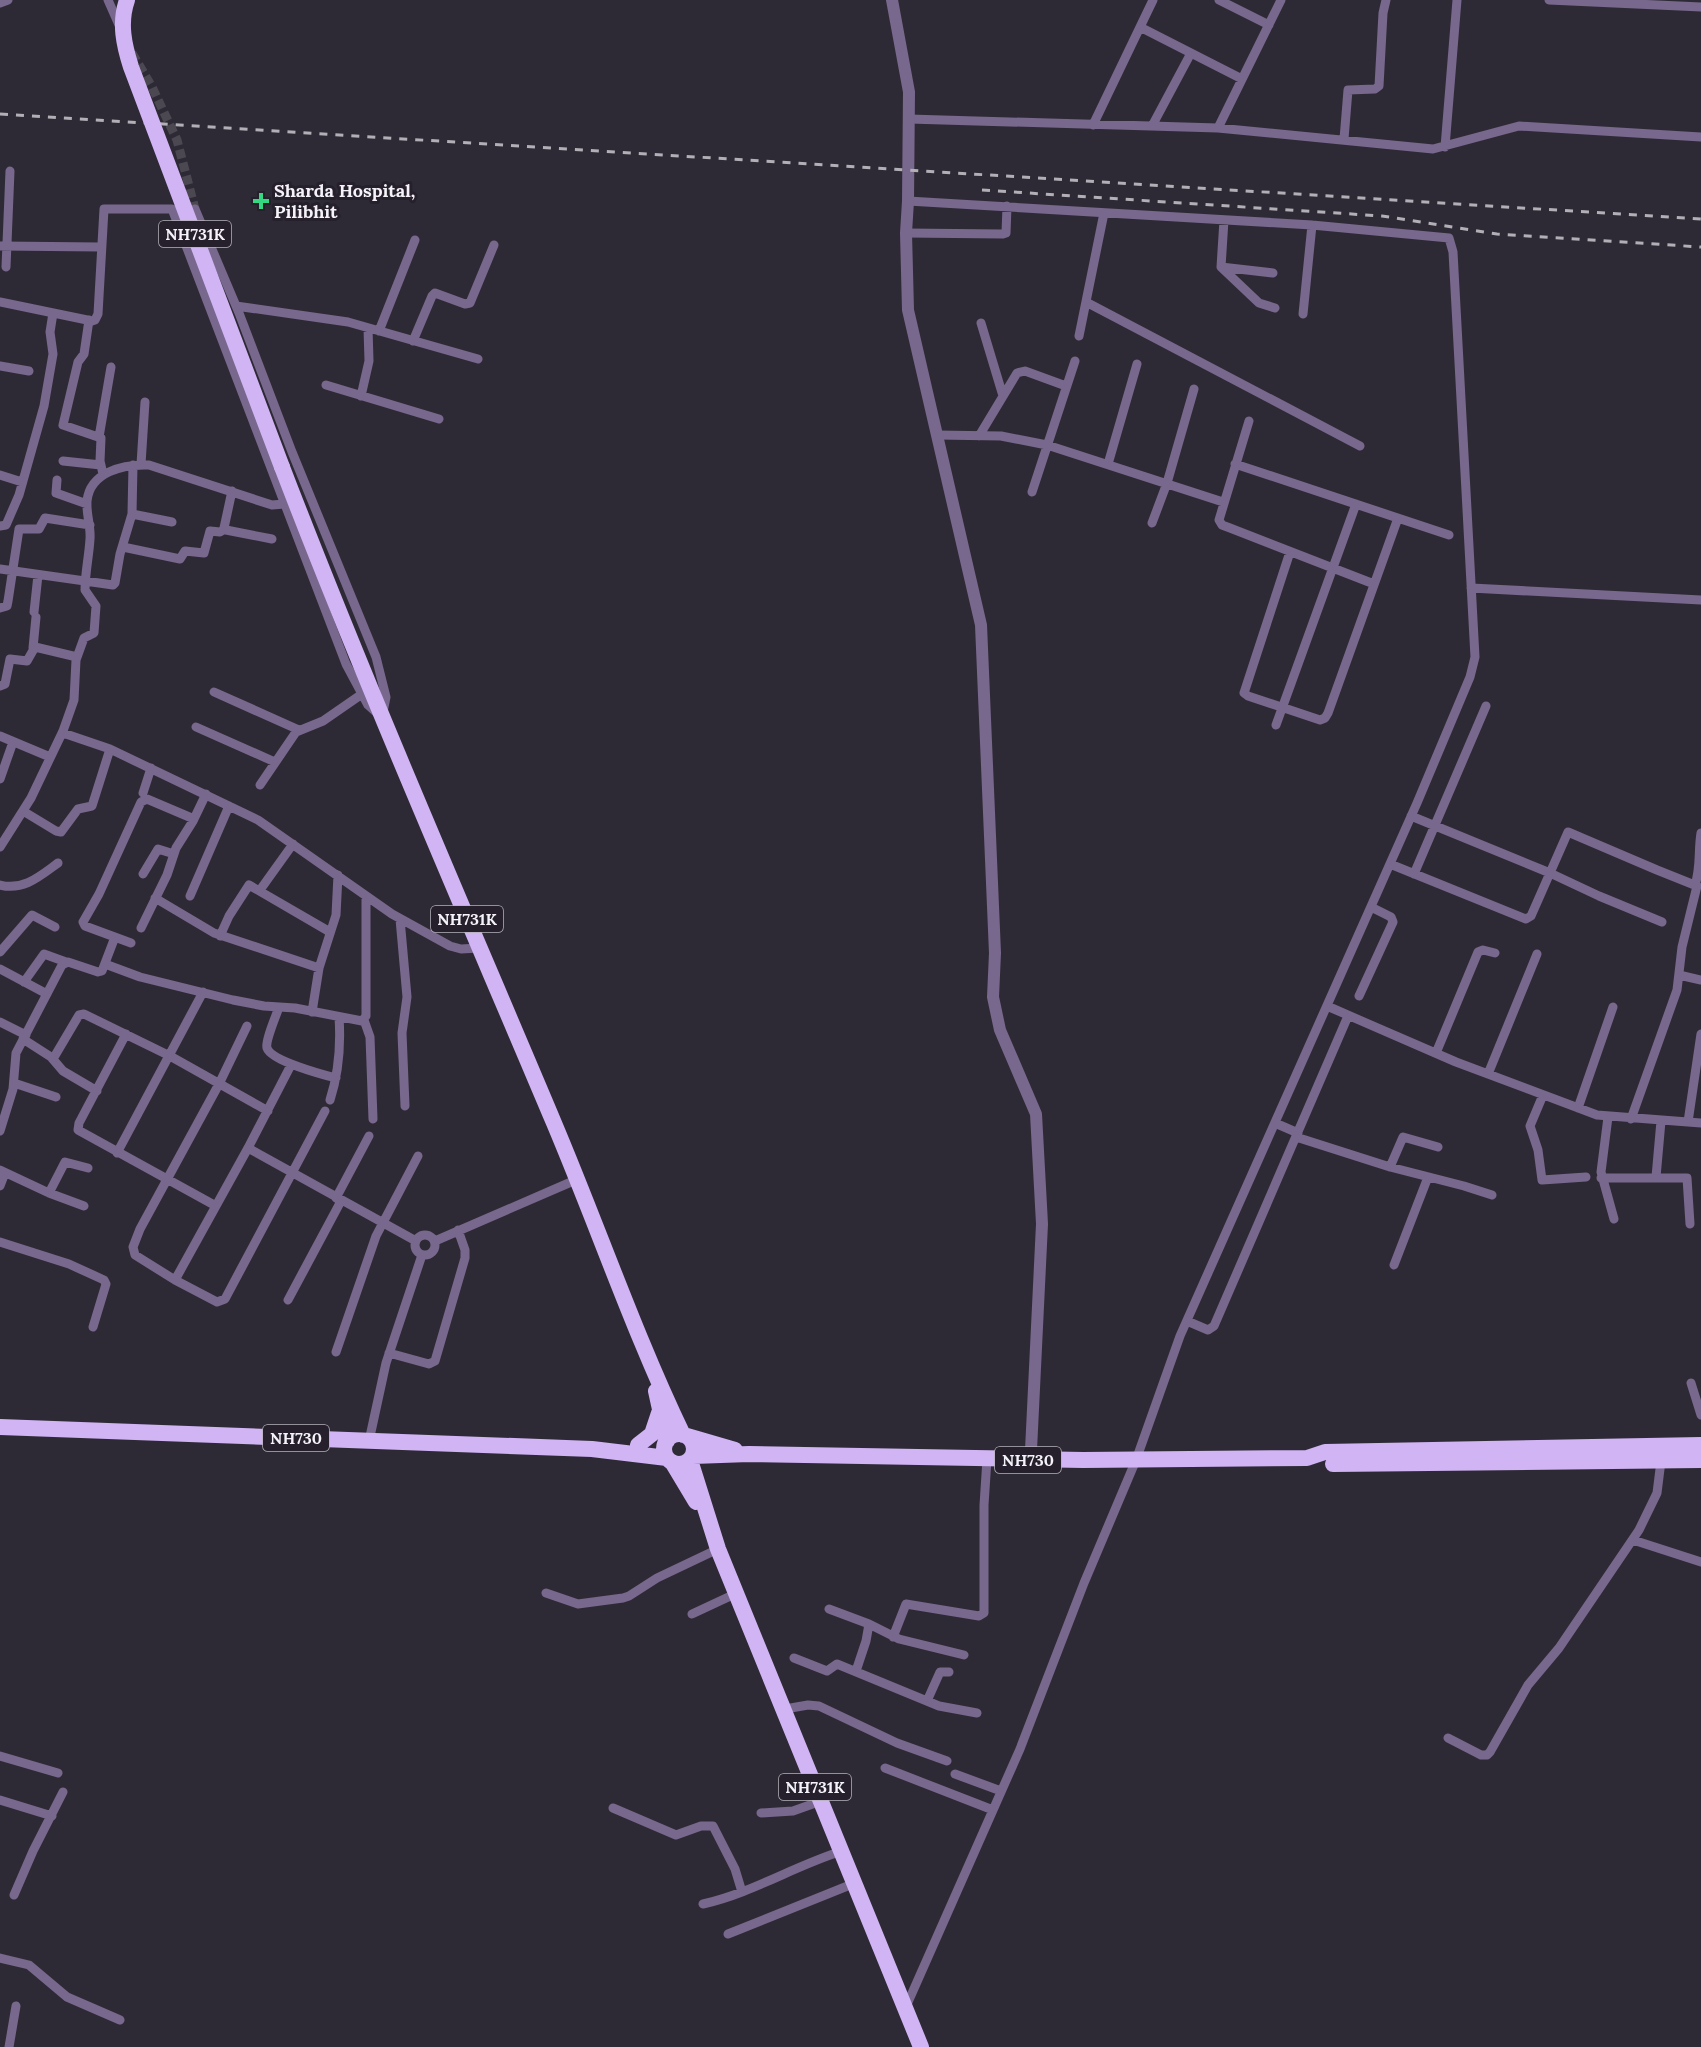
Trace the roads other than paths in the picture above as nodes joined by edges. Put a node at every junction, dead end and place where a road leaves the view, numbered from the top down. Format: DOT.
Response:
graph roads {
  1 [pos="8,0"];
  2 [pos="108,0"];
  3 [pos="127,0"];
  4 [pos="892,0"];
  5 [pos="1153,0"];
  6 [pos="1219,0"];
  7 [pos="1281,0"];
  8 [pos="1386,0"];
  9 [pos="1457,0"];
  10 [pos="1549,0"];
  11 [pos="0,3"];
  12 [pos="1701,7"];
  13 [pos="1269,25"];
  14 [pos="1140,27"];
  15 [pos="130,49"];
  16 [pos="1191,53"];
  17 [pos="1242,79"];
  18 [pos="909,119"];
  19 [pos="1093,125"];
  20 [pos="1152,126"];
  21 [pos="1218,128"];
  22 [pos="1701,137"];
  23 [pos="1344,140"];
  24 [pos="1446,147"];
  25 [pos="10,171"];
  26 [pos="908,201"];
  27 [pos="1007,206"];
  28 [pos="195,209"];
  29 [pos="1104,213"];
  30 [pos="1224,220"];
  31 [pos="1312,225"];
  32 [pos="906,233"];
  33 [pos="415,240"];
  34 [pos="494,245"];
  35 [pos="3,246"];
  36 [pos="101,247"];
  37 [pos="6,267"];
  38 [pos="1221,267"];
  39 [pos="1273,273"];
  40 [pos="0,302"];
  41 [pos="1086,302"];
  42 [pos="236,306"];
  43 [pos="1275,308"];
  44 [pos="53,313"];
  45 [pos="1303,314"];
  46 [pos="89,320"];
  47 [pos="981,322"];
  48 [pos="368,328"];
  49 [pos="380,331"];
  50 [pos="1079,336"];
  51 [pos="413,341"];
  52 [pos="478,359"];
  53 [pos="1075,361"];
  54 [pos="1137,364"];
  55 [pos="0,366"];
  56 [pos="111,367"];
  57 [pos="29,371"];
  58 [pos="326,385"];
  59 [pos="1066,386"];
  60 [pos="1194,389"];
  61 [pos="361,396"];
  62 [pos="1003,396"];
  63 [pos="145,402"];
  64 [pos="439,419"];
  65 [pos="1249,421"];
  66 [pos="937,435"];
  67 [pos="980,436"];
  68 [pos="99,437"];
  69 [pos="1047,445"];
  70 [pos="1360,447"];
  71 [pos="63,461"];
  72 [pos="1108,464"];
  73 [pos="1235,464"];
  74 [pos="137,465"];
  75 [pos="102,469"];
  76 [pos="0,475"];
  77 [pos="57,480"];
  78 [pos="22,482"];
  79 [pos="1167,483"];
  80 [pos="232,491"];
  81 [pos="1032,492"];
  82 [pos="1223,502"];
  83 [pos="87,504"];
  84 [pos="284,504"];
  85 [pos="1356,504"];
  86 [pos="132,514"];
  87 [pos="1398,518"];
  88 [pos="172,522"];
  89 [pos="1152,523"];
  90 [pos="90,525"];
  91 [pos="0,526"];
  92 [pos="225,529"];
  93 [pos="1449,535"];
  94 [pos="272,539"];
  95 [pos="123,547"];
  96 [pos="1290,552"];
  97 [pos="1332,568"];
  98 [pos="0,569"];
  99 [pos="12,572"];
  100 [pos="39,575"];
  101 [pos="86,581"];
  102 [pos="1374,584"];
  103 [pos="1472,588"];
  104 [pos="1701,600"];
  105 [pos="0,608"];
  106 [pos="33,648"];
  107 [pos="77,657"];
  108 [pos="0,686"];
  109 [pos="214,692"];
  110 [pos="362,694"];
  111 [pos="1486,706"];
  112 [pos="1282,707"];
  113 [pos="382,718"];
  114 [pos="1276,725"];
  115 [pos="196,727"];
  116 [pos="299,730"];
  117 [pos="63,733"];
  118 [pos="0,736"];
  119 [pos="13,742"];
  120 [pos="110,749"];
  121 [pos="50,757"];
  122 [pos="274,762"];
  123 [pos="151,768"];
  124 [pos="0,779"];
  125 [pos="260,785"];
  126 [pos="143,793"];
  127 [pos="206,794"];
  128 [pos="229,806"];
  129 [pos="23,811"];
  130 [pos="1411,816"];
  131 [pos="194,819"];
  132 [pos="1435,826"];
  133 [pos="1701,833"];
  134 [pos="293,844"];
  135 [pos="0,847"];
  136 [pos="174,855"];
  137 [pos="58,863"];
  138 [pos="1390,864"];
  139 [pos="1550,873"];
  140 [pos="143,874"];
  141 [pos="1414,874"];
  142 [pos="338,875"];
  143 [pos="0,885"];
  144 [pos="1695,885"];
  145 [pos="260,890"];
  146 [pos="190,896"];
  147 [pos="366,896"];
  148 [pos="155,898"];
  149 [pos="1371,907"];
  150 [pos="400,919"];
  151 [pos="1662,922"];
  152 [pos="55,927"];
  153 [pos="141,928"];
  154 [pos="330,932"];
  155 [pos="220,936"];
  156 [pos="115,937"];
  157 [pos="131,943"];
  158 [pos="479,948"];
  159 [pos="0,952"];
  160 [pos="1495,953"];
  161 [pos="1537,954"];
  162 [pos="66,962"];
  163 [pos="105,964"];
  164 [pos="319,968"];
  165 [pos="0,969"];
  166 [pos="1679,975"];
  167 [pos="1701,980"];
  168 [pos="24,982"];
  169 [pos="203,992"];
  170 [pos="47,994"];
  171 [pos="1359,996"];
  172 [pos="1327,1006"];
  173 [pos="279,1007"];
  174 [pos="1612,1007"];
  175 [pos="312,1012"];
  176 [pos="1348,1016"];
  177 [pos="339,1017"];
  178 [pos="364,1020"];
  179 [pos="0,1022"];
  180 [pos="247,1026"];
  181 [pos="126,1034"];
  182 [pos="1701,1034"];
  183 [pos="25,1037"];
  184 [pos="1436,1053"];
  185 [pos="170,1056"];
  186 [pos="53,1059"];
  187 [pos="291,1065"];
  188 [pos="1488,1074"];
  189 [pos="336,1078"];
  190 [pos="14,1083"];
  191 [pos="219,1084"];
  192 [pos="97,1091"];
  193 [pos="1543,1095"];
  194 [pos="56,1097"];
  195 [pos="330,1101"];
  196 [pos="405,1106"];
  197 [pos="1578,1108"];
  198 [pos="268,1111"];
  199 [pos="325,1111"];
  200 [pos="1608,1117"];
  201 [pos="373,1119"];
  202 [pos="1631,1119"];
  203 [pos="1661,1121"];
  204 [pos="1688,1122"];
  205 [pos="1275,1123"];
  206 [pos="1701,1123"];
  207 [pos="0,1131"];
  208 [pos="1297,1135"];
  209 [pos="369,1136"];
  210 [pos="1438,1146"];
  211 [pos="248,1148"];
  212 [pos="117,1153"];
  213 [pos="418,1156"];
  214 [pos="1390,1167"];
  215 [pos="88,1168"];
  216 [pos="2,1172"];
  217 [pos="293,1173"];
  218 [pos="1428,1177"];
  219 [pos="1586,1177"];
  220 [pos="1601,1178"];
  221 [pos="1656,1178"];
  222 [pos="166,1179"];
  223 [pos="578,1179"];
  224 [pos="0,1186"];
  225 [pos="49,1194"];
  226 [pos="1492,1195"];
  227 [pos="338,1199"];
  228 [pos="84,1206"];
  229 [pos="216,1206"];
  230 [pos="1614,1219"];
  231 [pos="383,1224"];
  232 [pos="1690,1224"];
  233 [pos="458,1230"];
  234 [pos="416,1241"];
  235 [pos="435,1241"];
  236 [pos="0,1242"];
  237 [pos="422,1255"];
  238 [pos="1394,1265"];
  239 [pos="175,1280"];
  240 [pos="288,1300"];
  241 [pos="1186,1321"];
  242 [pos="93,1327"];
  243 [pos="336,1352"];
  244 [pos="389,1353"];
  245 [pos="653,1372"];
  246 [pos="1691,1383"];
  247 [pos="659,1413"];
  248 [pos="1701,1415"];
  249 [pos="1034,1426"];
  250 [pos="0,1427"];
  251 [pos="685,1436"];
  252 [pos="369,1441"];
  253 [pos="638,1445"];
  254 [pos="1701,1446"];
  255 [pos="592,1449"];
  256 [pos="668,1451"];
  257 [pos="749,1454"];
  258 [pos="691,1458"];
  259 [pos="1306,1458"];
  260 [pos="987,1460"];
  261 [pos="1020,1460"];
  262 [pos="1049,1460"];
  263 [pos="1136,1460"];
  264 [pos="1701,1460"];
  265 [pos="1660,1461"];
  266 [pos="710,1526"];
  267 [pos="1633,1540"];
  268 [pos="718,1549"];
  269 [pos="1701,1562"];
  270 [pos="546,1593"];
  271 [pos="737,1593"];
  272 [pos="829,1609"];
  273 [pos="692,1614"];
  274 [pos="869,1624"];
  275 [pos="893,1637"];
  276 [pos="964,1655"];
  277 [pos="794,1658"];
  278 [pos="856,1671"];
  279 [pos="949,1671"];
  280 [pos="927,1701"];
  281 [pos="785,1709"];
  282 [pos="977,1713"];
  283 [pos="1448,1738"];
  284 [pos="0,1756"];
  285 [pos="947,1761"];
  286 [pos="885,1767"];
  287 [pos="58,1773"];
  288 [pos="955,1774"];
  289 [pos="1001,1791"];
  290 [pos="63,1792"];
  291 [pos="0,1800"];
  292 [pos="821,1801"];
  293 [pos="613,1808"];
  294 [pos="993,1810"];
  295 [pos="761,1814"];
  296 [pos="52,1816"];
  297 [pos="842,1851"];
  298 [pos="855,1883"];
  299 [pos="742,1892"];
  300 [pos="14,1895"];
  301 [pos="703,1904"];
  302 [pos="729,1934"];
  303 [pos="0,1958"];
  304 [pos="16,2006"];
  305 [pos="906,2009"];
  306 [pos="120,2020"];
  307 [pos="9,2047"];
  308 [pos="921,2047"];
  1 -- 11 [label="street"];
  2 -- 15 [label="street"];
  3 -- 113 [label="highway, NH731K, bridge"];
  4 -- 18 [label="street"];
  5 -- 14 [label="street"];
  6 -- 13 [label="street"];
  7 -- 13 [label="street"];
  8 -- 23 [label="street"];
  9 -- 24 [label="street"];
  10 -- 12 [label="street"];
  13 -- 17 [label="street"];
  14 -- 16 [label="street"];
  14 -- 19 [label="street"];
  16 -- 17 [label="street"];
  16 -- 20 [label="street"];
  17 -- 21 [label="street"];
  18 -- 19 [label="street"];
  18 -- 26 [label="street"];
  19 -- 20 [label="street"];
  20 -- 21 [label="street"];
  21 -- 23 [label="street"];
  22 -- 24 [label="street"];
  23 -- 24 [label="street"];
  25 -- 35 [label="street"];
  26 -- 27 [label="street"];
  26 -- 32 [label="street"];
  27 -- 29 [label="street"];
  27 -- 32 [label="street"];
  28 -- 42 [label="street"];
  29 -- 30 [label="street"];
  29 -- 41 [label="street"];
  30 -- 31 [label="street"];
  30 -- 38 [label="street"];
  31 -- 45 [label="street"];
  31 -- 103 [label="street"];
  32 -- 66 [label="street"];
  33 -- 49 [label="street"];
  34 -- 51 [label="street"];
  35 -- 36 [label="street"];
  35 -- 37 [label="street"];
  36 -- 46 [label="street"];
  36 -- 84 [label="street"];
  38 -- 39 [label="street"];
  38 -- 43 [label="street"];
  40 -- 44 [label="street"];
  41 -- 50 [label="street"];
  41 -- 70 [label="street"];
  42 -- 48 [label="street"];
  42 -- 113 [label="street"];
  44 -- 46 [label="street"];
  44 -- 78 [label="street"];
  46 -- 68 [label="street"];
  47 -- 62 [label="street"];
  48 -- 49 [label="street"];
  48 -- 61 [label="street"];
  49 -- 51 [label="street"];
  51 -- 52 [label="street"];
  53 -- 59 [label="street"];
  54 -- 72 [label="street"];
  55 -- 57 [label="street"];
  56 -- 68 [label="street"];
  58 -- 61 [label="street"];
  59 -- 62 [label="street"];
  59 -- 69 [label="street"];
  60 -- 79 [label="street"];
  61 -- 64 [label="street"];
  62 -- 67 [label="street"];
  63 -- 74 [label="street"];
  65 -- 73 [label="street"];
  66 -- 67 [label="street"];
  66 -- 249 [label="street"];
  67 -- 69 [label="street"];
  68 -- 75 [label="street"];
  69 -- 72 [label="street"];
  69 -- 81 [label="street"];
  71 -- 75 [label="street"];
  72 -- 79 [label="street"];
  73 -- 82 [label="street"];
  73 -- 85 [label="street"];
  74 -- 75 [label="street"];
  74 -- 80 [label="street"];
  74 -- 86 [label="street"];
  75 -- 83 [label="street"];
  76 -- 78 [label="street"];
  77 -- 83 [label="street"];
  78 -- 91 [label="street"];
  79 -- 82 [label="street"];
  79 -- 89 [label="street"];
  80 -- 84 [label="street"];
  80 -- 92 [label="street"];
  82 -- 96 [label="street"];
  83 -- 90 [label="street"];
  84 -- 110 [label="street"];
  85 -- 87 [label="street"];
  85 -- 97 [label="street"];
  86 -- 88 [label="street"];
  86 -- 95 [label="street"];
  87 -- 93 [label="street"];
  87 -- 102 [label="street"];
  90 -- 99 [label="street"];
  90 -- 101 [label="street"];
  92 -- 94 [label="street"];
  92 -- 95 [label="street"];
  95 -- 101 [label="street"];
  96 -- 97 [label="street"];
  96 -- 112 [label="street"];
  97 -- 102 [label="street"];
  97 -- 112 [label="street"];
  98 -- 99 [label="street"];
  99 -- 100 [label="street"];
  99 -- 105 [label="street"];
  100 -- 101 [label="street"];
  100 -- 106 [label="street"];
  101 -- 107 [label="street"];
  102 -- 112 [label="street"];
  103 -- 104 [label="street"];
  103 -- 130 [label="street"];
  106 -- 107 [label="street"];
  106 -- 108 [label="street"];
  107 -- 117 [label="street"];
  109 -- 116 [label="street"];
  110 -- 113 [label="street"];
  110 -- 116 [label="street"];
  111 -- 132 [label="street"];
  112 -- 114 [label="street"];
  113 -- 158 [label="highway, NH731K"];
  115 -- 122 [label="street"];
  116 -- 122 [label="street"];
  117 -- 120 [label="street"];
  117 -- 121 [label="street"];
  118 -- 119 [label="street"];
  119 -- 121 [label="street"];
  119 -- 124 [label="street"];
  120 -- 123 [label="street"];
  120 -- 129 [label="street"];
  121 -- 129 [label="street"];
  122 -- 125 [label="street"];
  123 -- 126 [label="street"];
  123 -- 127 [label="street"];
  127 -- 128 [label="street"];
  127 -- 131 [label="street"];
  128 -- 134 [label="street"];
  128 -- 146 [label="street"];
  129 -- 135 [label="street"];
  130 -- 132 [label="street"];
  130 -- 138 [label="street"];
  131 -- 136 [label="street"];
  131 -- 156 [label="street"];
  132 -- 139 [label="street"];
  132 -- 141 [label="street"];
  133 -- 144 [label="street"];
  134 -- 142 [label="street"];
  134 -- 145 [label="street"];
  136 -- 140 [label="street"];
  136 -- 148 [label="street"];
  137 -- 143 [label="street"];
  138 -- 141 [label="street"];
  138 -- 149 [label="street"];
  139 -- 141 [label="street"];
  139 -- 144 [label="street"];
  139 -- 151 [label="street"];
  142 -- 147 [label="street"];
  142 -- 154 [label="street"];
  144 -- 166 [label="street"];
  145 -- 154 [label="street"];
  145 -- 155 [label="street"];
  147 -- 150 [label="street"];
  147 -- 178 [label="street"];
  148 -- 153 [label="street"];
  148 -- 155 [label="street"];
  149 -- 171 [label="street"];
  149 -- 172 [label="street"];
  150 -- 158 [label="street"];
  150 -- 196 [label="street"];
  152 -- 159 [label="street"];
  154 -- 164 [label="street"];
  155 -- 164 [label="street"];
  156 -- 157 [label="street"];
  156 -- 163 [label="street"];
  158 -- 223 [label="highway, NH731K"];
  160 -- 184 [label="street"];
  161 -- 188 [label="street"];
  162 -- 163 [label="street"];
  162 -- 168 [label="street"];
  162 -- 170 [label="street"];
  163 -- 169 [label="street"];
  164 -- 175 [label="street"];
  165 -- 168 [label="street"];
  166 -- 167 [label="street"];
  166 -- 202 [label="street"];
  168 -- 170 [label="street"];
  169 -- 173 [label="street"];
  169 -- 185 [label="street"];
  170 -- 183 [label="street"];
  172 -- 176 [label="street"];
  172 -- 205 [label="street"];
  173 -- 175 [label="street"];
  173 -- 187 [label="street"];
  174 -- 197 [label="street"];
  175 -- 177 [label="street"];
  176 -- 184 [label="street"];
  176 -- 208 [label="street"];
  177 -- 178 [label="street"];
  177 -- 189 [label="street"];
  178 -- 201 [label="street"];
  179 -- 183 [label="street"];
  180 -- 191 [label="street"];
  181 -- 185 [label="street"];
  181 -- 186 [label="street"];
  181 -- 192 [label="street"];
  182 -- 204 [label="street"];
  183 -- 186 [label="street"];
  183 -- 190 [label="street"];
  184 -- 188 [label="street"];
  185 -- 191 [label="street"];
  185 -- 212 [label="street"];
  186 -- 192 [label="street"];
  187 -- 189 [label="street"];
  187 -- 198 [label="street"];
  188 -- 193 [label="street"];
  189 -- 195 [label="street"];
  190 -- 194 [label="street"];
  190 -- 207 [label="street"];
  191 -- 198 [label="street"];
  191 -- 222 [label="street"];
  192 -- 212 [label="street"];
  193 -- 197 [label="street"];
  193 -- 219 [label="street"];
  197 -- 200 [label="street"];
  198 -- 211 [label="street"];
  199 -- 217 [label="street"];
  200 -- 202 [label="street"];
  200 -- 220 [label="street"];
  202 -- 203 [label="street"];
  203 -- 204 [label="street"];
  203 -- 221 [label="street"];
  204 -- 206 [label="street"];
  205 -- 208 [label="street"];
  205 -- 241 [label="street"];
  208 -- 214 [label="street"];
  208 -- 241 [label="street"];
  209 -- 227 [label="street"];
  210 -- 214 [label="street"];
  211 -- 217 [label="street"];
  211 -- 229 [label="street"];
  212 -- 222 [label="street"];
  213 -- 231 [label="street"];
  214 -- 218 [label="street"];
  215 -- 225 [label="street"];
  216 -- 224 [label="street"];
  216 -- 225 [label="street"];
  217 -- 227 [label="street"];
  217 -- 239 [label="street"];
  218 -- 226 [label="street"];
  218 -- 238 [label="street"];
  220 -- 221 [label="street"];
  220 -- 230 [label="street"];
  221 -- 232 [label="street"];
  222 -- 229 [label="street"];
  222 -- 239 [label="street"];
  223 -- 233 [label="street"];
  223 -- 245 [label="highway, NH731K"];
  225 -- 228 [label="street"];
  227 -- 231 [label="street"];
  227 -- 240 [label="street"];
  229 -- 239 [label="street"];
  231 -- 234 [label="street"];
  231 -- 243 [label="street"];
  233 -- 235 [label="street"];
  233 -- 244 [label="street"];
  234 -- 235 [label="street"];
  234 -- 237 [label="street"];
  235 -- 237 [label="street"];
  236 -- 242 [label="street"];
  237 -- 244 [label="street"];
  241 -- 263 [label="street"];
  244 -- 252 [label="street"];
  245 -- 247 [label="highway, NH731K"];
  245 -- 251 [label="highway, NH731K"];
  246 -- 248 [label="street"];
  247 -- 253 [label="highway"];
  247 -- 256 [label="highway, NH731K"];
  249 -- 261 [label="street"];
  249 -- 262 [label="street"];
  250 -- 252 [label="highway, NH730"];
  251 -- 256 [label="highway, NH730"];
  251 -- 257 [label="highway, NH730"];
  251 -- 258 [label="highway"];
  252 -- 255 [label="highway, NH730"];
  253 -- 255 [label="highway, NH730"];
  253 -- 256 [label="highway, NH730"];
  254 -- 259 [label="highway, NH730"];
  255 -- 256 [label="highway, NH730"];
  256 -- 258 [label="highway, NH730"];
  256 -- 266 [label="highway, NH731K"];
  257 -- 258 [label="highway, NH730"];
  257 -- 260 [label="highway, NH730"];
  258 -- 266 [label="highway, NH731K"];
  259 -- 263 [label="highway, NH730"];
  259 -- 265 [label="highway, NH730"];
  260 -- 261 [label="highway, NH730"];
  260 -- 275 [label="street"];
  261 -- 262 [label="highway, NH730"];
  262 -- 263 [label="highway, NH730"];
  263 -- 289 [label="street"];
  264 -- 265 [label="highway, NH730"];
  265 -- 267 [label="street"];
  266 -- 268 [label="highway, NH731K"];
  267 -- 269 [label="street"];
  267 -- 283 [label="street"];
  268 -- 270 [label="street"];
  268 -- 271 [label="highway, NH731K"];
  271 -- 273 [label="street"];
  271 -- 281 [label="highway, NH731K"];
  272 -- 274 [label="street"];
  274 -- 275 [label="street"];
  274 -- 278 [label="street"];
  275 -- 276 [label="street"];
  277 -- 278 [label="street"];
  278 -- 280 [label="street"];
  279 -- 280 [label="street"];
  280 -- 282 [label="street"];
  281 -- 285 [label="street"];
  281 -- 292 [label="highway, NH731K"];
  284 -- 287 [label="street"];
  286 -- 294 [label="street"];
  288 -- 289 [label="street"];
  289 -- 294 [label="street"];
  290 -- 296 [label="street"];
  291 -- 296 [label="street"];
  292 -- 295 [label="street"];
  292 -- 297 [label="highway, NH731K"];
  293 -- 299 [label="street"];
  294 -- 305 [label="street"];
  296 -- 300 [label="street"];
  297 -- 298 [label="highway, NH731K"];
  297 -- 299 [label="street"];
  298 -- 302 [label="street"];
  298 -- 305 [label="highway, NH731K"];
  299 -- 301 [label="street"];
  303 -- 306 [label="street"];
  304 -- 307 [label="street"];
  305 -- 308 [label="highway, NH731K"];
}
